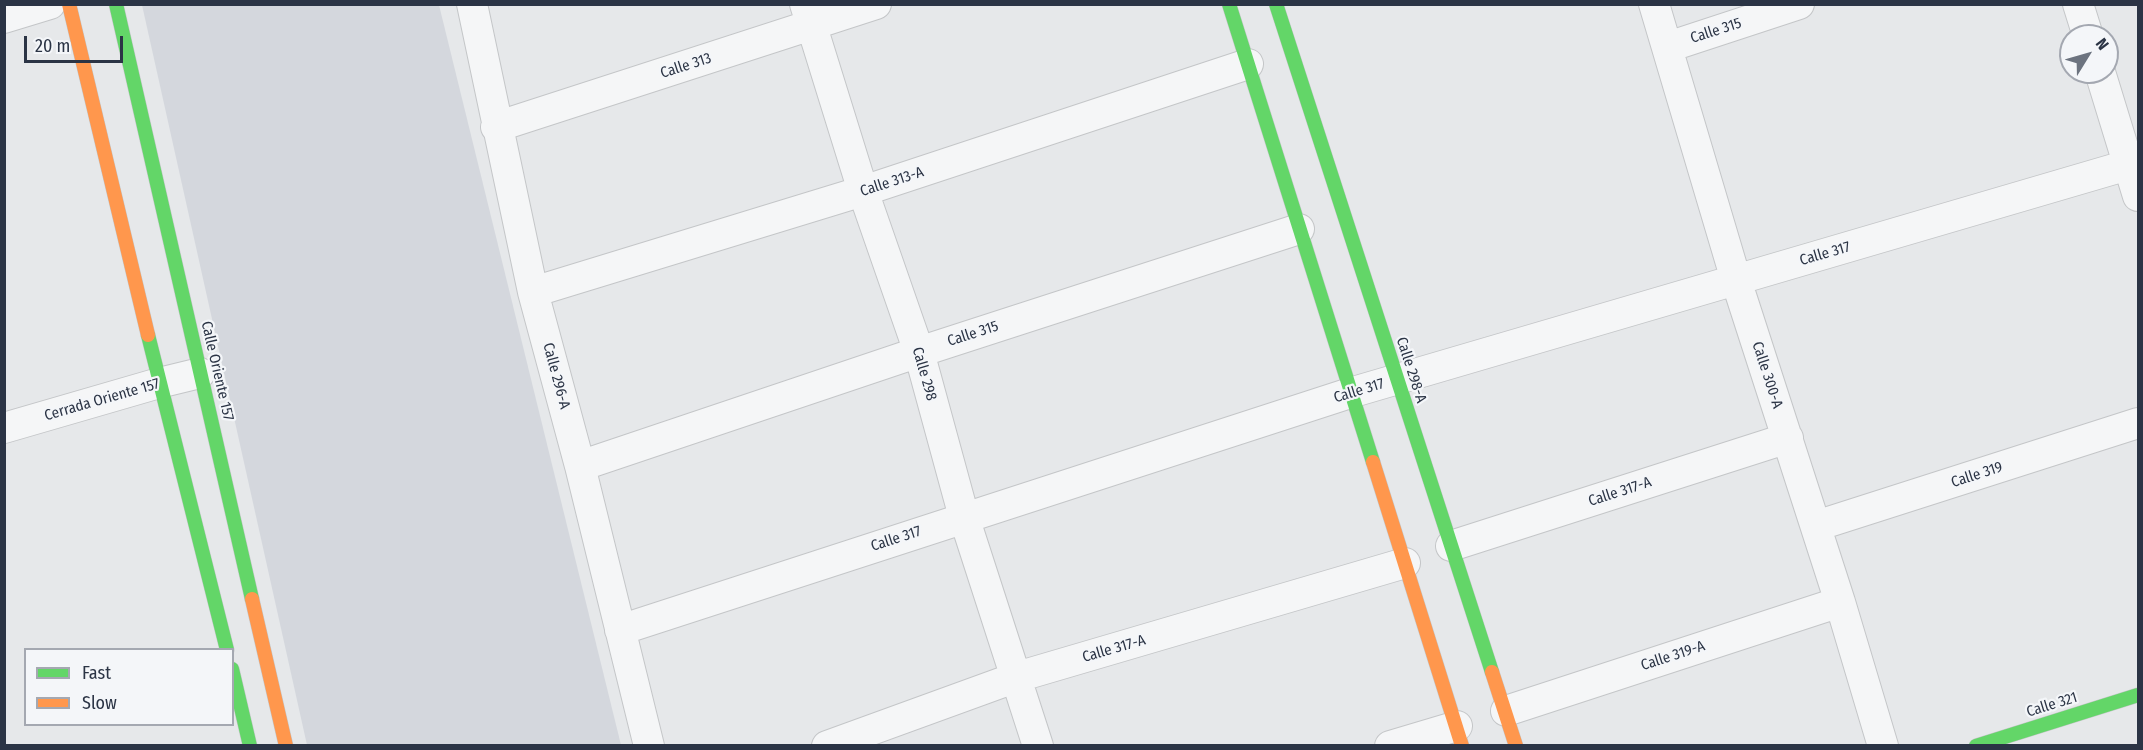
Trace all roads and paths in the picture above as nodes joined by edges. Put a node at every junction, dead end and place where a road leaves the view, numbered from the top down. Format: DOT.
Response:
graph roads {
  1 [pos="50,4"];
  2 [pos="69,4"];
  3 [pos="116,4"];
  4 [pos="471,4"];
  5 [pos="876,4"];
  6 [pos="1229,4"];
  7 [pos="1276,4"];
  8 [pos="1654,4"];
  9 [pos="1799,4"];
  10 [pos="2078,4"];
  11 [pos="808,15"];
  12 [pos="4,18"];
  13 [pos="2084,24"];
  14 [pos="1668,46"];
  15 [pos="1248,64"];
  16 [pos="2104,84"];
  17 [pos="496,127"];
  18 [pos="2134,164"];
  19 [pos="863,191"];
  20 [pos="2139,196"];
  21 [pos="1299,229"];
  22 [pos="1736,280"];
  23 [pos="533,292"];
  24 [pos="919,352"];
  25 [pos="200,373"];
  26 [pos="1396,380"];
  27 [pos="159,383"];
  28 [pos="1350,393"];
  29 [pos="2139,423"];
  30 [pos="4,428"];
  31 [pos="1788,438"];
  32 [pos="580,466"];
  33 [pos="964,517"];
  34 [pos="1816,526"];
  35 [pos="1451,546"];
  36 [pos="1405,563"];
  37 [pos="1840,602"];
  38 [pos="620,630"];
  39 [pos="226,648"];
  40 [pos="1017,677"];
  41 [pos="234,678"];
  42 [pos="2139,695"];
  43 [pos="1506,711"];
  44 [pos="1459,736"];
  45 [pos="250,746"];
  46 [pos="286,746"];
  47 [pos="649,746"];
  48 [pos="826,746"];
  49 [pos="1038,746"];
  50 [pos="1390,746"];
  51 [pos="1516,746"];
  52 [pos="1883,746"];
  53 [pos="1976,746"];
  1 -- 12 [label="street"];
  2 -- 27 [label="street"];
  3 -- 25 [label="street, Calle Oriente 157"];
  4 -- 17 [label="street, Calle 296-A"];
  5 -- 11 [label="street, Calle 313"];
  6 -- 15 [label="street"];
  7 -- 26 [label="street, Calle 298-A"];
  8 -- 14 [label="street, Calle 300-A"];
  9 -- 14 [label="street, Calle 315"];
  10 -- 13 [label="street"];
  11 -- 17 [label="street, Calle 313"];
  11 -- 19 [label="street, Calle 298"];
  14 -- 22 [label="street, Calle 300-A"];
  15 -- 19 [label="street, Calle 313-A"];
  15 -- 21 [label="street"];
  16 -- 18 [label="street"];
  17 -- 23 [label="street, Calle 296-A"];
  18 -- 20 [label="street"];
  18 -- 22 [label="street, Calle 317"];
  19 -- 23 [label="street, Calle 313-A"];
  19 -- 24 [label="street, Calle 298"];
  21 -- 24 [label="street, Calle 315"];
  21 -- 28 [label="street"];
  22 -- 26 [label="street, Calle 317"];
  22 -- 31 [label="street, Calle 300-A"];
  23 -- 32 [label="street, Calle 296-A"];
  24 -- 32 [label="street, Calle 315"];
  24 -- 33 [label="street, Calle 298"];
  25 -- 27 [label="street, Cerrada Oriente 157"];
  25 -- 46 [label="street, Calle Oriente 157"];
  26 -- 28 [label="street, Calle 317"];
  26 -- 35 [label="street, Calle 298-A"];
  27 -- 30 [label="street, Cerrada Oriente 157"];
  27 -- 39 [label="street"];
  28 -- 33 [label="street, Calle 317"];
  28 -- 36 [label="street"];
  29 -- 34 [label="street, Calle 319"];
  31 -- 34 [label="street, Calle 300-A"];
  31 -- 35 [label="street, Calle 317-A"];
  32 -- 38 [label="street, Calle 296-A"];
  33 -- 38 [label="street, Calle 317"];
  33 -- 40 [label="street, Calle 298"];
  34 -- 37 [label="street, Calle 300-A"];
  35 -- 43 [label="street, Calle 298-A"];
  36 -- 40 [label="street, Calle 317-A"];
  36 -- 44 [label="street"];
  37 -- 43 [label="street, Calle 319-A"];
  37 -- 52 [label="street, Calle 300-A"];
  38 -- 47 [label="street, Calle 296-A"];
  40 -- 48 [label="street, Calle 317-A"];
  40 -- 49 [label="street, Calle 298"];
  41 -- 45 [label="street"];
  42 -- 53 [label="street, Calle 321"];
  43 -- 51 [label="street, Calle 298-A"];
  44 -- 50 [label="street"];
}
